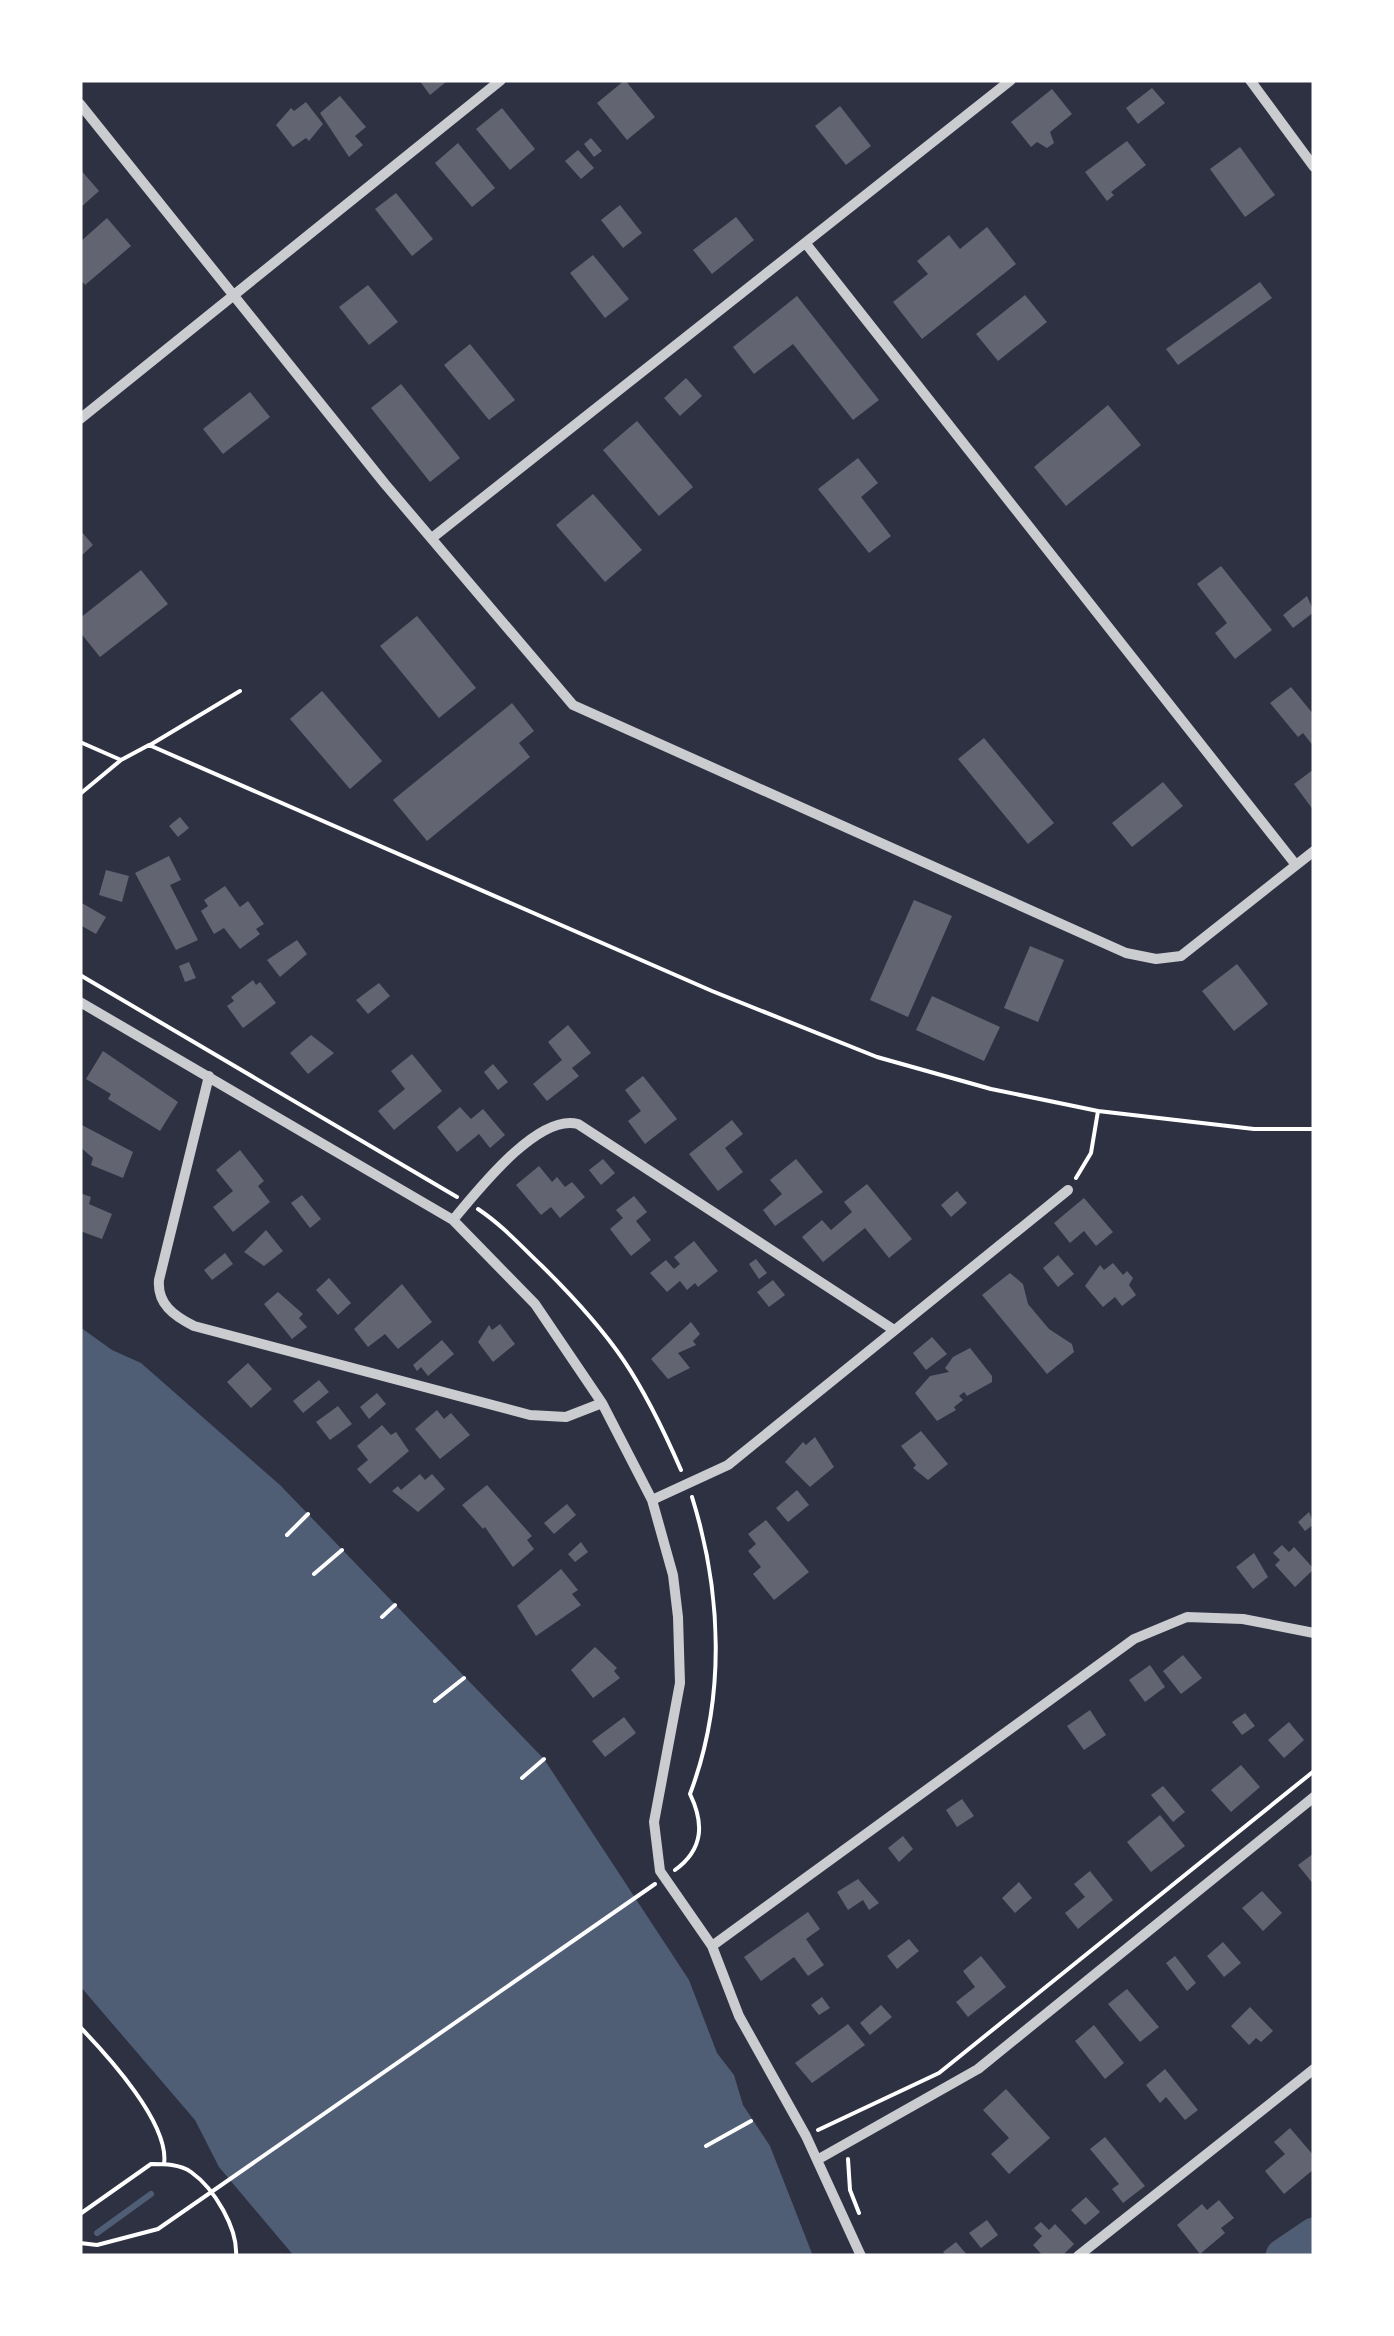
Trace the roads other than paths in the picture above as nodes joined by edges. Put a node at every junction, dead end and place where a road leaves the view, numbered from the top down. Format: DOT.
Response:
graph roads {
  1 [pos="501,80"];
  2 [pos="1011,80"];
  3 [pos="1250,80"];
  4 [pos="80,104"];
  5 [pos="1314,167"];
  6 [pos="807,244"];
  7 [pos="236,298"];
  8 [pos="80,419"];
  9 [pos="432,538"];
  10 [pos="1314,851"];
  11 [pos="1296,865"];
  12 [pos="80,1002"];
  13 [pos="209,1076"];
  14 [pos="1068,1190"];
  15 [pos="453,1220"];
  16 [pos="894,1330"];
  17 [pos="602,1403"];
  18 [pos="652,1500"];
  19 [pos="1314,1634"];
  20 [pos="1314,1797"];
  21 [pos="712,1946"];
  22 [pos="1314,2070"];
  23 [pos="817,2160"];
  24 [pos="861,2256"];
  25 [pos="1078,2256"];
  1 -- 7 [label="street"];
  2 -- 6 [label="street"];
  3 -- 5 [label="street"];
  4 -- 7 [label="street"];
  6 -- 9 [label="street"];
  6 -- 11 [label="street"];
  7 -- 8 [label="street"];
  7 -- 9 [label="street"];
  9 -- 11 [label="street"];
  10 -- 11 [label="street"];
  12 -- 13 [label="street"];
  13 -- 15 [label="street"];
  13 -- 17 [label="street"];
  14 -- 16 [label="street"];
  15 -- 16 [label="street"];
  15 -- 17 [label="street"];
  16 -- 18 [label="street"];
  17 -- 18 [label="street"];
  18 -- 21 [label="street"];
  19 -- 21 [label="street"];
  20 -- 23 [label="street"];
  21 -- 23 [label="street"];
  22 -- 25 [label="street"];
  23 -- 24 [label="street"];
}
